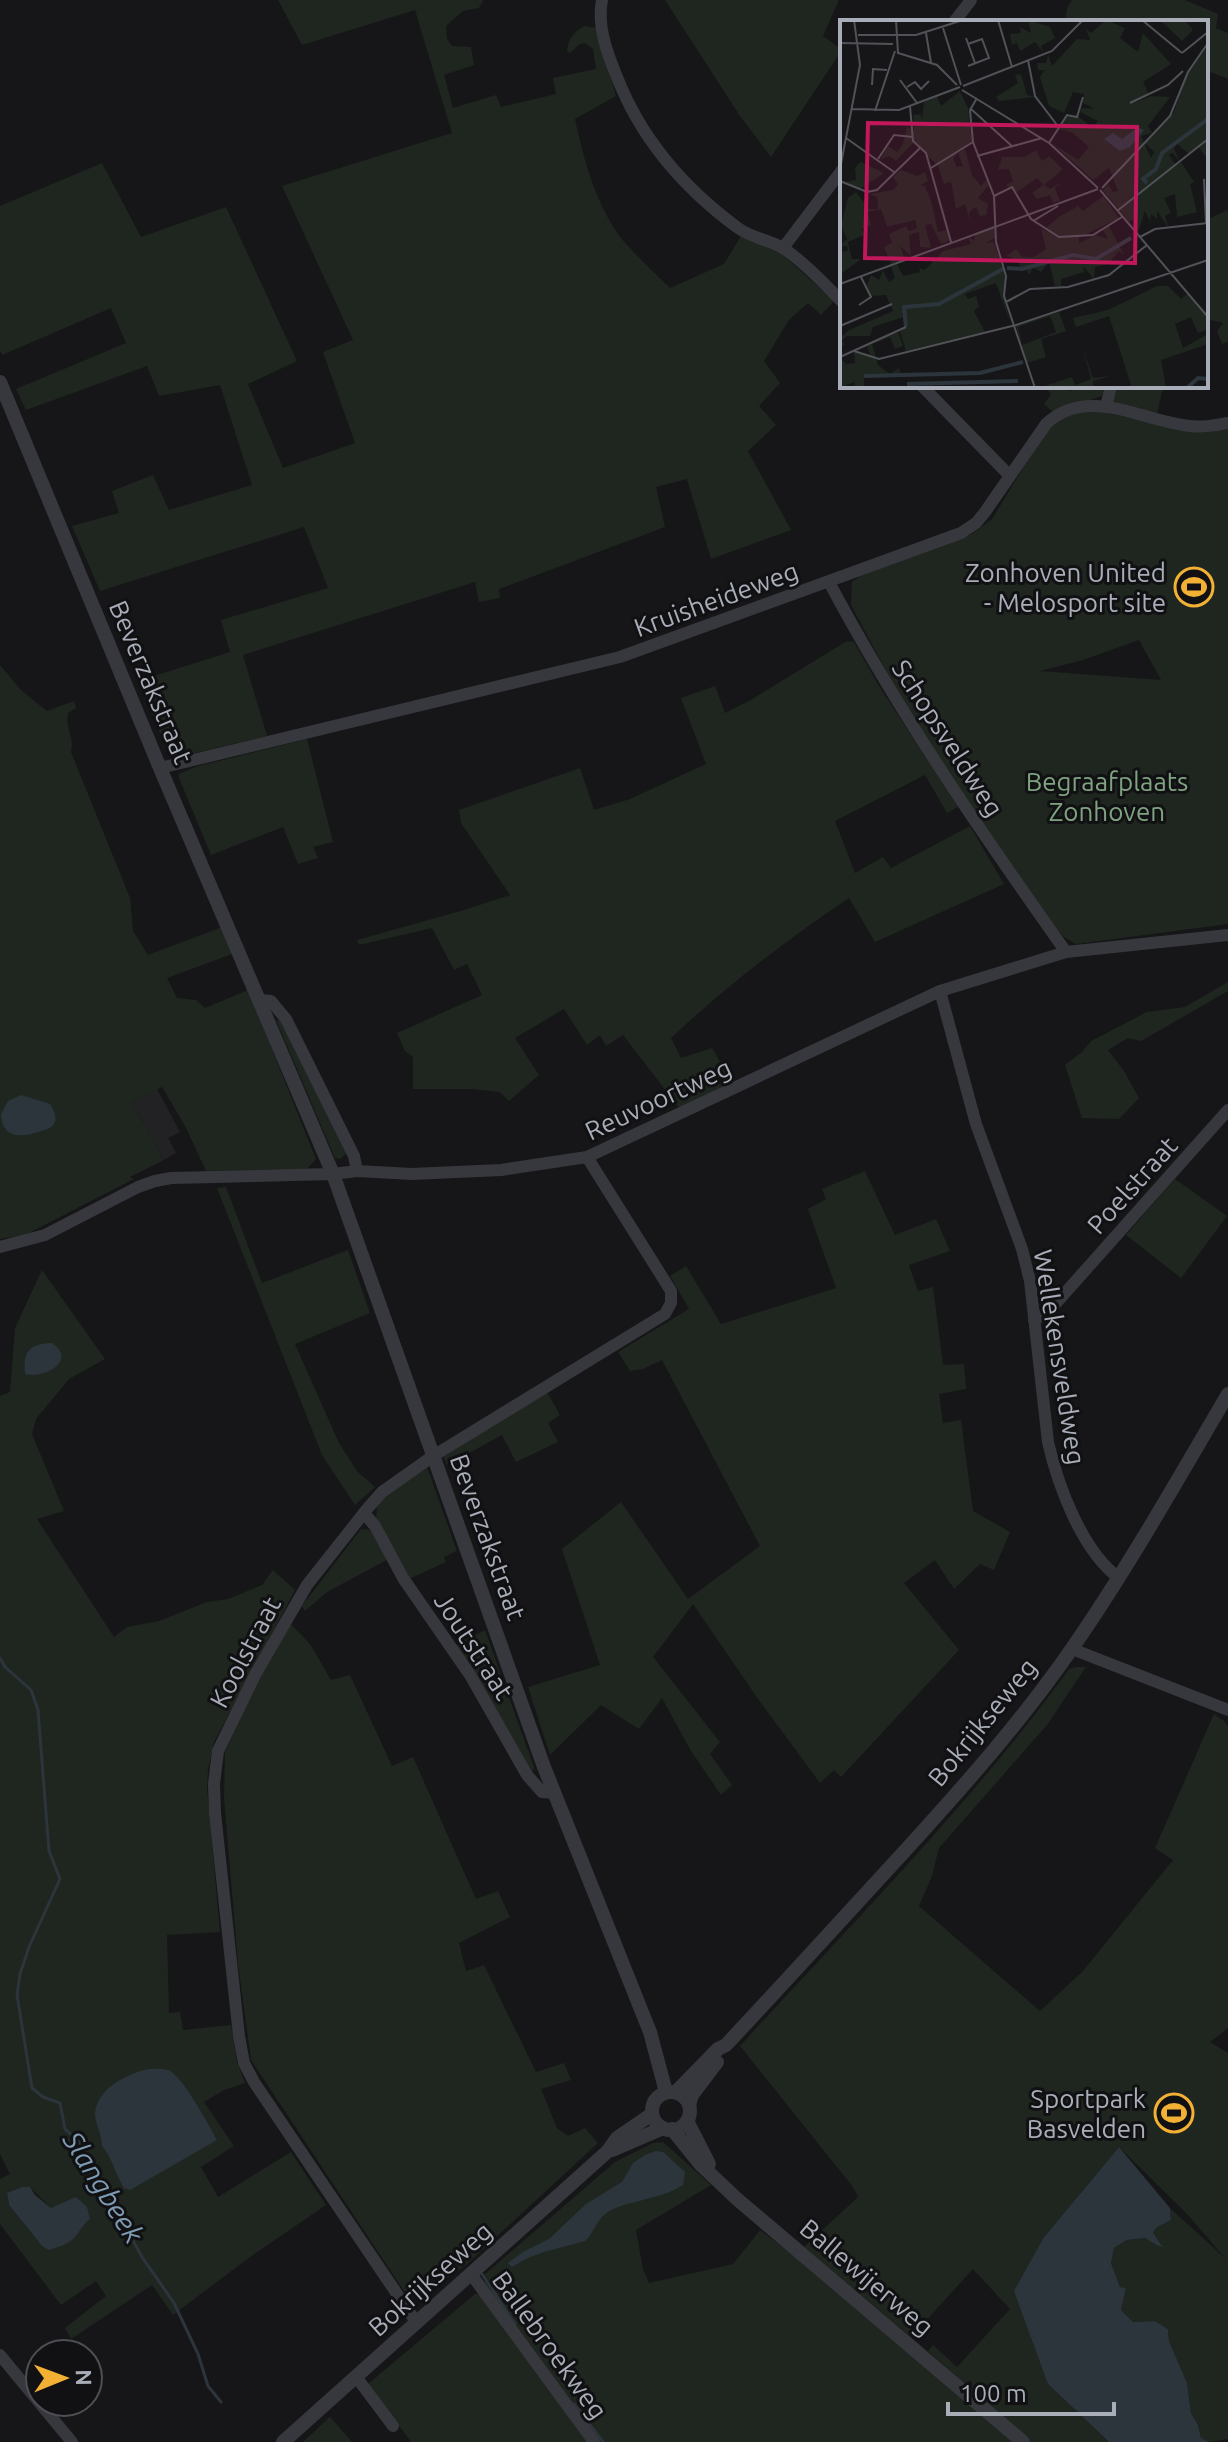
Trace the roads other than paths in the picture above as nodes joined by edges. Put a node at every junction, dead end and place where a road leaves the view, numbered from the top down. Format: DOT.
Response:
graph roads {
  1 [pos="602,0"];
  2 [pos="971,0"];
  3 [pos="956,20"];
  4 [pos="840,173"];
  5 [pos="783,248"];
  6 [pos="840,300"];
  7 [pos="0,382"];
  8 [pos="924,388"];
  9 [pos="1111,388"];
  10 [pos="1106,407"];
  11 [pos="1228,423"];
  12 [pos="1009,475"];
  13 [pos="829,582"];
  14 [pos="160,768"];
  15 [pos="1228,935"];
  16 [pos="1066,952"];
  17 [pos="940,991"];
  18 [pos="260,1000"];
  19 [pos="1228,1110"];
  20 [pos="587,1157"];
  21 [pos="357,1171"];
  22 [pos="333,1174"];
  23 [pos="0,1247"];
  24 [pos="1034,1320"];
  25 [pos="1228,1394"];
  26 [pos="433,1456"];
  27 [pos="364,1513"];
  28 [pos="1119,1578"];
  29 [pos="1072,1649"];
  30 [pos="1228,1710"];
  31 [pos="554,1793"];
  32 [pos="726,2045"];
  33 [pos="671,2092"];
  34 [pos="689,2105"];
  35 [pos="652,2114"];
  36 [pos="687,2121"];
  37 [pos="668,2129"];
  38 [pos="608,2151"];
  39 [pos="716,2178"];
  40 [pos="471,2274"];
  41 [pos="416,2322"];
  42 [pos="0,2355"];
  43 [pos="357,2378"];
  44 [pos="393,2426"];
  45 [pos="72,2442"];
  46 [pos="283,2442"];
  47 [pos="594,2442"];
  48 [pos="1023,2442"];
  1 -- 5 [label="street"];
  2 -- 3 [label="street"];
  4 -- 5 [label="street"];
  5 -- 6 [label="street"];
  7 -- 14 [label="street, Beverzakstraat"];
  8 -- 12 [label="street"];
  9 -- 10 [label="street"];
  10 -- 11 [label="street, Kruisheideweg"];
  10 -- 12 [label="street, Kruisheideweg"];
  12 -- 13 [label="street, Kruisheideweg"];
  13 -- 14 [label="street, Kruisheideweg"];
  13 -- 16 [label="street, Schopsveldweg"];
  14 -- 18 [label="street, Beverzakstraat"];
  15 -- 16 [label="street, Reuvoortweg"];
  16 -- 17 [label="street, Reuvoortweg"];
  17 -- 20 [label="street, Reuvoortweg"];
  17 -- 24 [label="street, Wellekensveldweg"];
  18 -- 21 [label="street, Beverzakstraat"];
  18 -- 22 [label="street, Beverzakstraat"];
  19 -- 24 [label="street, Poelstraat"];
  20 -- 21 [label="street, Reuvoortweg"];
  20 -- 26 [label="street, Koolstraat"];
  21 -- 22 [label="street, Reuvoortweg"];
  22 -- 23 [label="street, Reuvoortweg"];
  22 -- 26 [label="street, Beverzakstraat"];
  24 -- 28 [label="street, Wellekensveldweg"];
  25 -- 28 [label="street, Bokrijkseweg"];
  26 -- 27 [label="street, Koolstraat"];
  26 -- 31 [label="street, Beverzakstraat"];
  27 -- 31 [label="street, Joutstraat"];
  27 -- 41 [label="street, Koolstraat"];
  28 -- 29 [label="street, Bokrijkseweg"];
  29 -- 30 [label="street"];
  29 -- 32 [label="street, Bokrijkseweg"];
  31 -- 33 [label="street, Beverzakstraat"];
  32 -- 33 [label="street, Bokrijkseweg"];
  32 -- 34 [label="street, Bokrijkseweg"];
  33 -- 34 [label="street"];
  33 -- 35 [label="street, Bokrijkseweg"];
  34 -- 36 [label="street, Bokrijkseweg"];
  35 -- 37 [label="street"];
  35 -- 38 [label="street, Bokrijkseweg"];
  36 -- 37 [label="street, Bokrijkseweg"];
  36 -- 39 [label="street, Ballewijerweg"];
  37 -- 38 [label="street, Bokrijkseweg"];
  37 -- 39 [label="street, Ballewijerweg"];
  38 -- 40 [label="street, Bokrijkseweg"];
  39 -- 48 [label="street, Ballewijerweg"];
  40 -- 41 [label="street, Bokrijkseweg"];
  40 -- 47 [label="street, Ballebroekweg"];
  41 -- 43 [label="street, Bokrijkseweg"];
  42 -- 45 [label="street"];
  43 -- 44 [label="street"];
  43 -- 46 [label="street, Bokrijkseweg"];
}
